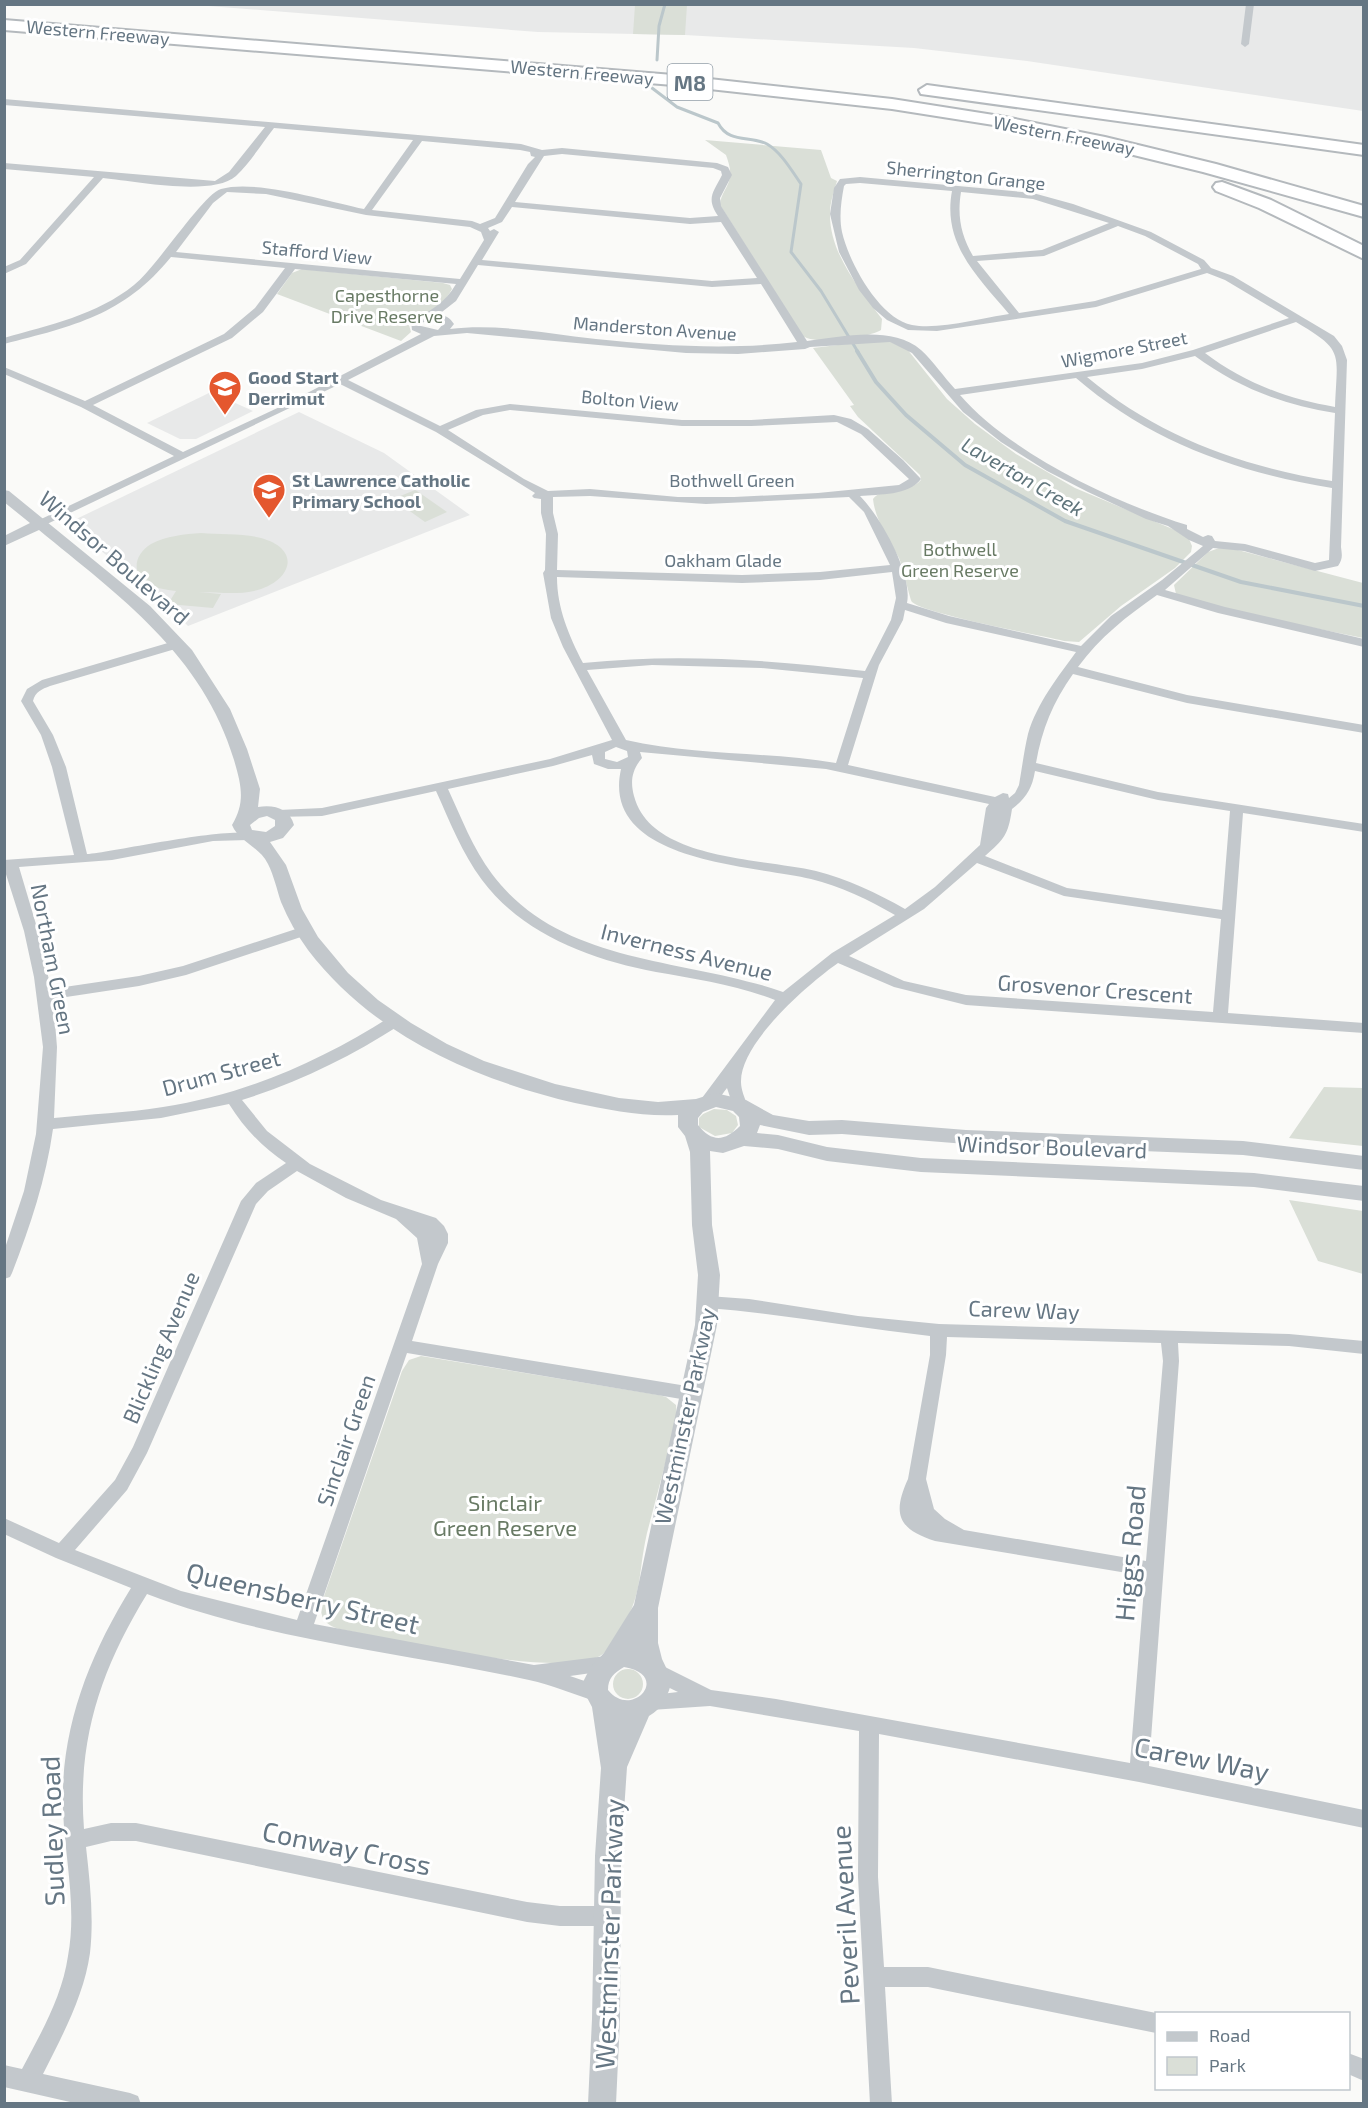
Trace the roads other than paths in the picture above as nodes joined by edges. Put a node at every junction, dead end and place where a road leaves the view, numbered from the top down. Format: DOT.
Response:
graph roads {
  1 [pos="1250,4"];
  2 [pos="4,14"];
  3 [pos="4,25"];
  4 [pos="1245,45"];
  5 [pos="767,76"];
  6 [pos="850,81"];
  7 [pos="906,87"];
  8 [pos="804,92"];
  9 [pos="4,102"];
  10 [pos="269,128"];
  11 [pos="418,139"];
  12 [pos="1364,150"];
  13 [pos="536,156"];
  14 [pos="4,166"];
  15 [pos="101,175"];
  16 [pos="221,187"];
  17 [pos="957,189"];
  18 [pos="1364,197"];
  19 [pos="509,204"];
  20 [pos="366,212"];
  21 [pos="1364,212"];
  22 [pos="723,219"];
  23 [pos="1118,223"];
  24 [pos="486,225"];
  25 [pos="167,254"];
  26 [pos="1364,254"];
  27 [pos="970,259"];
  28 [pos="474,262"];
  29 [pos="292,266"];
  30 [pos="4,271"];
  31 [pos="1204,271"];
  32 [pos="762,281"];
  33 [pos="462,282"];
  34 [pos="448,304"];
  35 [pos="884,315"];
  36 [pos="429,317"];
  37 [pos="1017,317"];
  38 [pos="1298,318"];
  39 [pos="447,320"];
  40 [pos="416,328"];
  41 [pos="472,330"];
  42 [pos="436,332"];
  43 [pos="912,332"];
  44 [pos="888,335"];
  45 [pos="4,340"];
  46 [pos="408,343"];
  47 [pos="805,346"];
  48 [pos="916,351"];
  49 [pos="1197,352"];
  50 [pos="4,370"];
  51 [pos="1080,376"];
  52 [pos="339,380"];
  53 [pos="951,393"];
  54 [pos="85,405"];
  55 [pos="1340,411"];
  56 [pos="440,429"];
  57 [pos="183,457"];
  58 [pos="906,483"];
  59 [pos="1337,485"];
  60 [pos="865,492"];
  61 [pos="4,494"];
  62 [pos="852,494"];
  63 [pos="543,497"];
  64 [pos="869,511"];
  65 [pos="41,523"];
  66 [pos="1206,541"];
  67 [pos="4,542"];
  68 [pos="897,568"];
  69 [pos="549,573"];
  70 [pos="1153,590"];
  71 [pos="901,609"];
  72 [pos="1362,642"];
  73 [pos="178,644"];
  74 [pos="1084,650"];
  75 [pos="579,667"];
  76 [pos="1070,669"];
  77 [pos="869,675"];
  78 [pos="609,724"];
  79 [pos="1360,727"];
  80 [pos="626,745"];
  81 [pos="601,747"];
  82 [pos="673,753"];
  83 [pos="553,762"];
  84 [pos="631,762"];
  85 [pos="604,764"];
  86 [pos="1028,765"];
  87 [pos="841,768"];
  88 [pos="440,786"];
  89 [pos="625,786"];
  90 [pos="251,789"];
  91 [pos="998,806"];
  92 [pos="1237,809"];
  93 [pos="280,822"];
  94 [pos="1364,827"];
  95 [pos="247,828"];
  96 [pos="977,858"];
  97 [pos="82,860"];
  98 [pos="275,861"];
  99 [pos="8,864"];
  100 [pos="905,915"];
  101 [pos="1227,915"];
  102 [pos="305,932"];
  103 [pos="837,956"];
  104 [pos="44,995"];
  105 [pos="785,998"];
  106 [pos="1220,1017"];
  107 [pos="395,1021"];
  108 [pos="1362,1027"];
  109 [pos="736,1062"];
  110 [pos="232,1097"];
  111 [pos="702,1104"];
  112 [pos="628,1107"];
  113 [pos="742,1107"];
  114 [pos="45,1124"];
  115 [pos="692,1134"];
  116 [pos="734,1142"];
  117 [pos="1287,1155"];
  118 [pos="298,1162"];
  119 [pos="1364,1163"];
  120 [pos="1300,1185"];
  121 [pos="701,1187"];
  122 [pos="1364,1194"];
  123 [pos="4,1273"];
  124 [pos="708,1302"];
  125 [pos="939,1330"];
  126 [pos="1169,1337"];
  127 [pos="402,1346"];
  128 [pos="1339,1347"];
  129 [pos="1364,1348"];
  130 [pos="1364,1355"];
  131 [pos="693,1394"];
  132 [pos="4,1525"];
  133 [pos="62,1553"];
  134 [pos="1155,1570"];
  135 [pos="143,1585"];
  136 [pos="646,1608"];
  137 [pos="303,1630"];
  138 [pos="610,1661"];
  139 [pos="655,1668"];
  140 [pos="531,1672"];
  141 [pos="601,1698"];
  142 [pos="710,1698"];
  143 [pos="646,1706"];
  144 [pos="869,1724"];
  145 [pos="614,1768"];
  146 [pos="1139,1773"];
  147 [pos="1364,1808"];
  148 [pos="1329,1811"];
  149 [pos="1364,1819"];
  150 [pos="76,1840"];
  151 [pos="607,1916"];
  152 [pos="875,1977"];
  153 [pos="1155,2024"];
  154 [pos="1350,2064"];
  155 [pos="1364,2071"];
  156 [pos="4,2076"];
  157 [pos="28,2081"];
  158 [pos="601,2102"];
  159 [pos="130,2103"];
  160 [pos="881,2103"];
  1 -- 4 [label="street"];
  2 -- 5 [label="highway, Western Freeway / M8"];
  3 -- 8 [label="highway, Western Freeway / M8"];
  5 -- 6 [label="highway"];
  5 -- 18 [label="highway, Western Freeway / M8"];
  7 -- 12 [label="highway"];
  8 -- 21 [label="highway, Western Freeway / M8"];
  8 -- 26 [label="highway"];
  9 -- 10 [label="street"];
  10 -- 11 [label="street"];
  10 -- 16 [label="street"];
  11 -- 13 [label="street"];
  11 -- 20 [label="street"];
  13 -- 19 [label="street"];
  13 -- 22 [label="street"];
  14 -- 15 [label="street"];
  15 -- 16 [label="street"];
  15 -- 30 [label="street"];
  16 -- 20 [label="street"];
  16 -- 25 [label="street"];
  17 -- 23 [label="street, Sherrington Grange"];
  17 -- 27 [label="street"];
  17 -- 35 [label="street, Sherrington Grange"];
  19 -- 22 [label="street"];
  19 -- 24 [label="street"];
  20 -- 24 [label="street"];
  22 -- 32 [label="street"];
  23 -- 27 [label="street"];
  23 -- 31 [label="street, Sherrington Grange"];
  24 -- 28 [label="street"];
  25 -- 29 [label="street, Stafford View"];
  25 -- 45 [label="street"];
  27 -- 37 [label="street"];
  28 -- 32 [label="street"];
  28 -- 33 [label="street"];
  29 -- 33 [label="street, Stafford View"];
  29 -- 54 [label="street"];
  31 -- 37 [label="street"];
  31 -- 38 [label="street"];
  32 -- 47 [label="street"];
  33 -- 34 [label="street"];
  34 -- 36 [label="street"];
  34 -- 39 [label="street"];
  35 -- 43 [label="street"];
  35 -- 44 [label="street"];
  36 -- 39 [label="street"];
  36 -- 40 [label="street"];
  37 -- 43 [label="street"];
  38 -- 49 [label="street, Wigmore Street"];
  38 -- 55 [label="street"];
  39 -- 41 [label="street"];
  39 -- 42 [label="street"];
  40 -- 42 [label="street"];
  40 -- 46 [label="street"];
  41 -- 42 [label="street, Manderston Avenue"];
  41 -- 47 [label="street, Manderston Avenue"];
  42 -- 46 [label="street"];
  43 -- 44 [label="street"];
  43 -- 44 [label="street"];
  43 -- 48 [label="street"];
  44 -- 47 [label="street, Manderston Avenue"];
  44 -- 48 [label="street"];
  46 -- 52 [label="street"];
  48 -- 53 [label="street"];
  49 -- 51 [label="street, Wigmore Street"];
  49 -- 55 [label="street"];
  50 -- 54 [label="street"];
  51 -- 53 [label="street, Wigmore Street"];
  51 -- 59 [label="street"];
  52 -- 56 [label="street"];
  52 -- 57 [label="street"];
  53 -- 66 [label="street"];
  54 -- 57 [label="street"];
  55 -- 59 [label="street"];
  56 -- 58 [label="street, Bolton View"];
  56 -- 63 [label="street"];
  57 -- 65 [label="street"];
  58 -- 60 [label="street, Bothwell Green"];
  59 -- 66 [label="street"];
  60 -- 62 [label="street, Bothwell Green"];
  60 -- 64 [label="street"];
  61 -- 65 [label="street, Windsor Boulevard"];
  62 -- 63 [label="street, Bothwell Green"];
  62 -- 64 [label="street"];
  63 -- 69 [label="street"];
  64 -- 68 [label="street"];
  65 -- 67 [label="street"];
  65 -- 73 [label="street, Windsor Boulevard"];
  66 -- 70 [label="street"];
  68 -- 69 [label="street, Oakham Glade"];
  68 -- 71 [label="street"];
  69 -- 75 [label="street"];
  70 -- 72 [label="street"];
  70 -- 74 [label="street"];
  71 -- 74 [label="street"];
  71 -- 77 [label="street"];
  73 -- 90 [label="street, Windsor Boulevard"];
  73 -- 97 [label="street"];
  74 -- 76 [label="street"];
  75 -- 77 [label="street"];
  75 -- 78 [label="street"];
  76 -- 79 [label="street"];
  76 -- 86 [label="street"];
  77 -- 87 [label="street"];
  78 -- 80 [label="street"];
  78 -- 81 [label="street"];
  80 -- 81 [label="street"];
  80 -- 82 [label="street"];
  80 -- 84 [label="street"];
  81 -- 83 [label="street"];
  81 -- 85 [label="street"];
  82 -- 84 [label="street"];
  82 -- 87 [label="street"];
  83 -- 85 [label="street"];
  83 -- 88 [label="street"];
  84 -- 85 [label="street"];
  84 -- 89 [label="street"];
  85 -- 89 [label="street"];
  86 -- 91 [label="street"];
  86 -- 92 [label="street"];
  87 -- 91 [label="street"];
  88 -- 93 [label="street"];
  88 -- 105 [label="street, Inverness Avenue"];
  89 -- 100 [label="street"];
  90 -- 93 [label="street, Windsor Boulevard"];
  90 -- 95 [label="street, Windsor Boulevard"];
  91 -- 96 [label="street"];
  92 -- 94 [label="street"];
  92 -- 101 [label="street"];
  93 -- 95 [label="street"];
  93 -- 95 [label="street"];
  93 -- 98 [label="street"];
  95 -- 97 [label="street"];
  95 -- 98 [label="street"];
  96 -- 100 [label="street"];
  96 -- 101 [label="street"];
  97 -- 99 [label="street"];
  98 -- 102 [label="street"];
  99 -- 104 [label="street, Northam Green"];
  100 -- 103 [label="street"];
  101 -- 106 [label="street"];
  102 -- 104 [label="street"];
  102 -- 107 [label="street"];
  103 -- 105 [label="street"];
  103 -- 106 [label="street, Grosvenor Crescent"];
  104 -- 114 [label="street, Northam Green"];
  105 -- 109 [label="street"];
  106 -- 108 [label="street, Grosvenor Crescent"];
  107 -- 110 [label="street, Drum Street"];
  107 -- 112 [label="street"];
  109 -- 111 [label="street"];
  109 -- 113 [label="street"];
  110 -- 114 [label="street, Drum Street"];
  110 -- 118 [label="street, Sinclair Green"];
  111 -- 112 [label="street"];
  111 -- 113 [label="street"];
  111 -- 115 [label="street"];
  112 -- 115 [label="street"];
  113 -- 116 [label="street"];
  113 -- 117 [label="street, Windsor Boulevard"];
  114 -- 123 [label="street, Northam Green"];
  115 -- 116 [label="street"];
  115 -- 121 [label="street, Westminster Parkway"];
  116 -- 120 [label="street, Windsor Boulevard"];
  116 -- 121 [label="street, Westminster Parkway"];
  117 -- 119 [label="street, Windsor Boulevard"];
  117 -- 120 [label="street"];
  118 -- 127 [label="street, Sinclair Green"];
  118 -- 133 [label="street, Blickling Avenue"];
  120 -- 122 [label="street, Windsor Boulevard"];
  121 -- 124 [label="street, Westminster Parkway"];
  124 -- 125 [label="street, Carew Way"];
  124 -- 131 [label="street, Westminster Parkway"];
  125 -- 126 [label="street, Carew Way"];
  125 -- 134 [label="street"];
  126 -- 128 [label="street, Carew Way"];
  126 -- 134 [label="street, Higgs Road"];
  127 -- 131 [label="street"];
  127 -- 137 [label="street, Sinclair Green"];
  128 -- 129 [label="street, Carew Way"];
  128 -- 130 [label="street, Carew Way"];
  131 -- 136 [label="street, Westminster Parkway"];
  132 -- 133 [label="street, Queensberry Street"];
  133 -- 135 [label="street, Queensberry Street"];
  134 -- 146 [label="street, Higgs Road"];
  135 -- 137 [label="street, Queensberry Street"];
  135 -- 150 [label="street, Sudley Road"];
  136 -- 138 [label="street, Westminster Parkway"];
  136 -- 139 [label="street, Westminster Parkway"];
  137 -- 140 [label="street, Queensberry Street"];
  138 -- 139 [label="street"];
  138 -- 140 [label="street, Queensberry Street"];
  138 -- 141 [label="street"];
  139 -- 142 [label="street, Carew Way"];
  139 -- 143 [label="street"];
  140 -- 141 [label="street, Queensberry Street"];
  141 -- 143 [label="street"];
  141 -- 145 [label="street, Westminster Parkway"];
  142 -- 143 [label="street, Carew Way"];
  142 -- 144 [label="street, Carew Way"];
  143 -- 145 [label="street, Westminster Parkway"];
  144 -- 146 [label="street, Carew Way"];
  144 -- 152 [label="street, Peveril Avenue"];
  145 -- 151 [label="street, Westminster Parkway"];
  146 -- 148 [label="street, Carew Way"];
  147 -- 148 [label="street, Carew Way"];
  148 -- 149 [label="street, Carew Way"];
  150 -- 151 [label="street, Conway Cross"];
  150 -- 157 [label="street, Sudley Road"];
  151 -- 158 [label="street, Westminster Parkway"];
  152 -- 153 [label="street"];
  152 -- 160 [label="street, Peveril Avenue"];
  154 -- 155 [label="street"];
  156 -- 157 [label="street"];
  157 -- 159 [label="street"];
}
